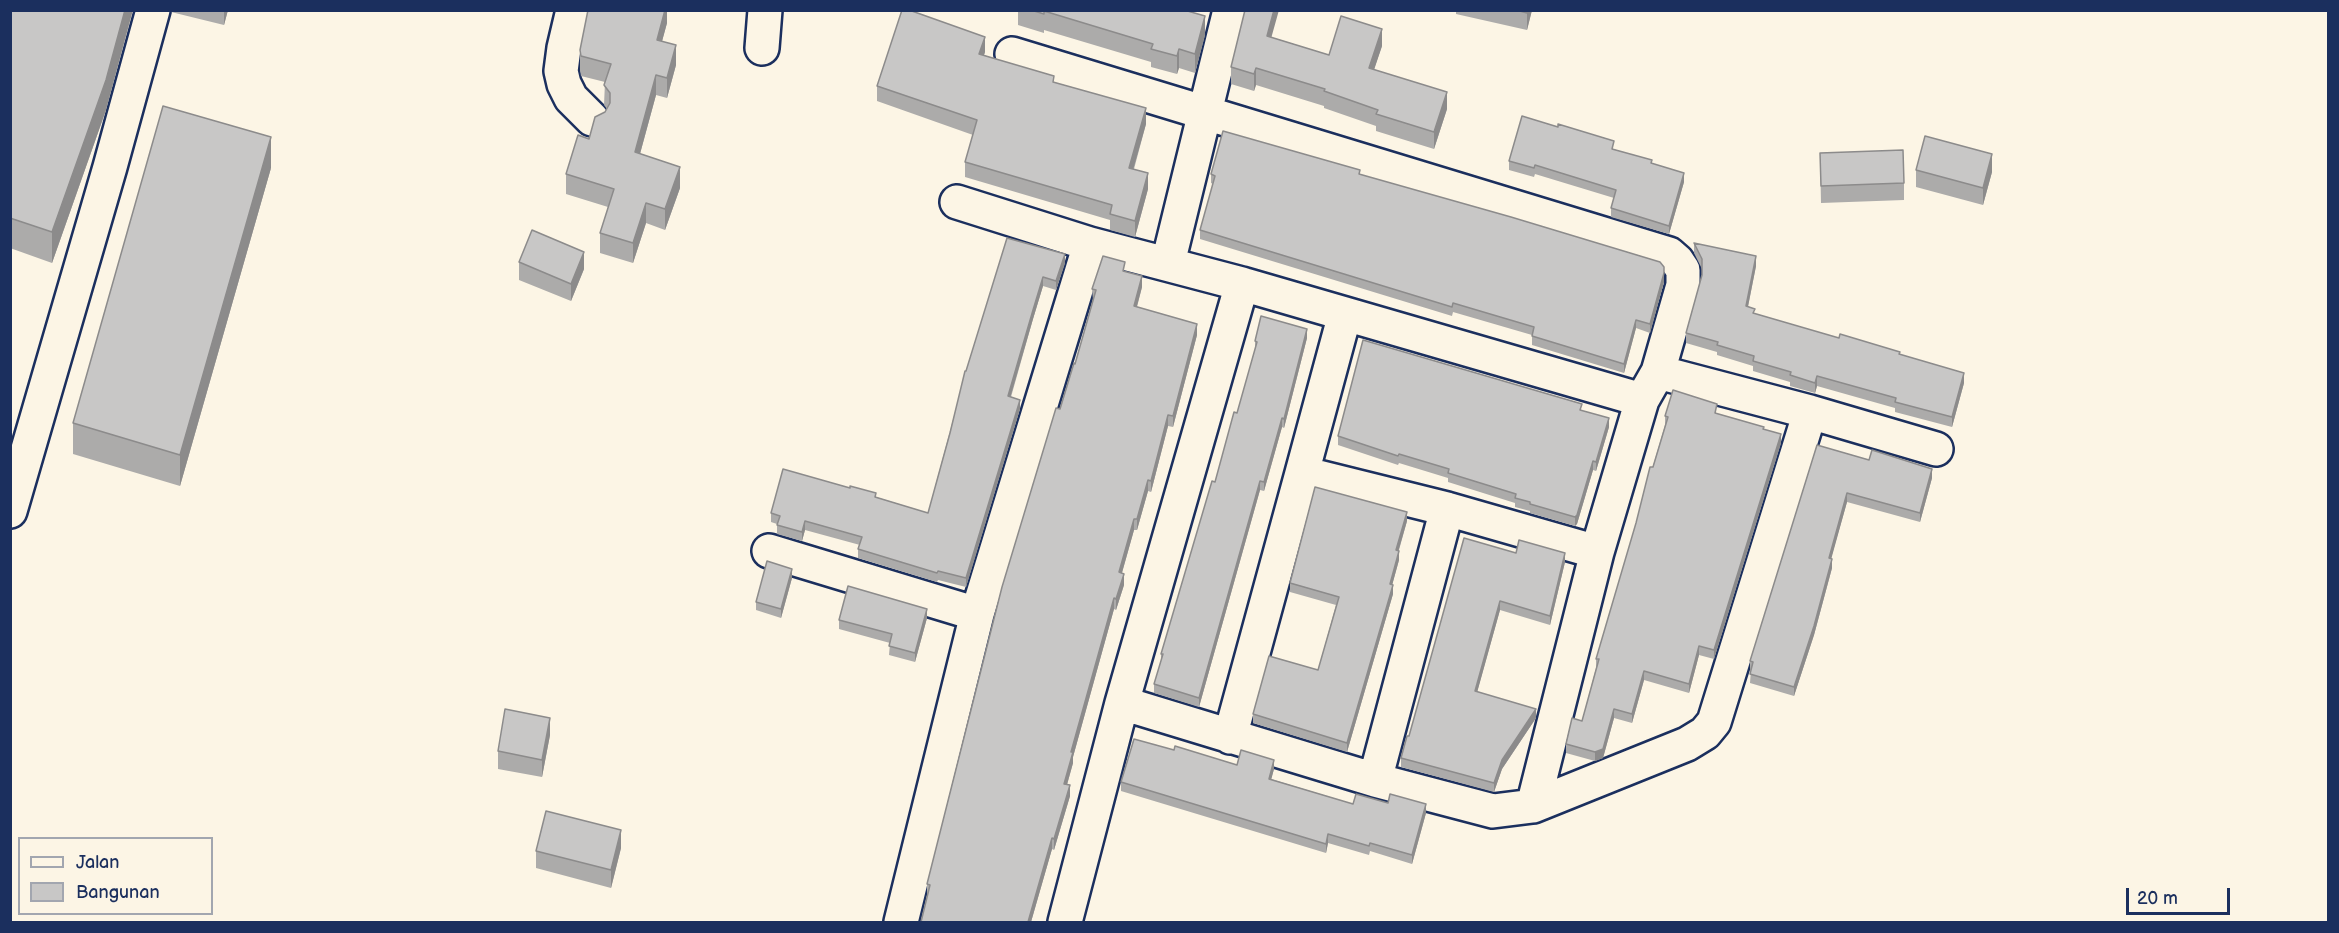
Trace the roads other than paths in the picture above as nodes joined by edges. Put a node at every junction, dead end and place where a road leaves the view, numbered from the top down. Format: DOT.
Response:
graph roads {
  1 [pos="153,10"];
  2 [pos="573,10"];
  3 [pos="765,10"];
  4 [pos="1230,10"];
  5 [pos="762,48"];
  6 [pos="1012,54"];
  7 [pos="1205,113"];
  8 [pos="592,119"];
  9 [pos="957,202"];
  10 [pos="1090,244"];
  11 [pos="1168,263"];
  12 [pos="1242,284"];
  13 [pos="1345,314"];
  14 [pos="1658,372"];
  15 [pos="1642,400"];
  16 [pos="1810,412"];
  17 [pos="1936,448"];
  18 [pos="1302,473"];
  19 [pos="1447,509"];
  20 [pos="10,511"];
  21 [pos="769,551"];
  22 [pos="1597,552"];
  23 [pos="977,614"];
  24 [pos="1122,704"];
  25 [pos="1230,737"];
  26 [pos="1375,780"];
  27 [pos="1533,806"];
  28 [pos="901,922"];
  29 [pos="1065,922"];
  1 -- 20 [label="street"];
  2 -- 8 [label="street"];
  3 -- 5 [label="street"];
  4 -- 7 [label="street"];
  6 -- 7 [label="street"];
  7 -- 11 [label="street"];
  7 -- 14 [label="street"];
  9 -- 10 [label="street"];
  10 -- 11 [label="street"];
  10 -- 23 [label="street"];
  11 -- 12 [label="street"];
  12 -- 13 [label="street"];
  12 -- 24 [label="street"];
  13 -- 15 [label="street"];
  13 -- 18 [label="street"];
  14 -- 15 [label="street"];
  14 -- 16 [label="street"];
  15 -- 22 [label="street"];
  16 -- 17 [label="street"];
  16 -- 27 [label="street"];
  18 -- 19 [label="street"];
  18 -- 25 [label="street"];
  19 -- 22 [label="street"];
  19 -- 26 [label="street"];
  21 -- 23 [label="street"];
  22 -- 27 [label="street"];
  23 -- 28 [label="street"];
  24 -- 25 [label="street"];
  24 -- 29 [label="street"];
  25 -- 26 [label="street"];
  26 -- 27 [label="street"];
}
